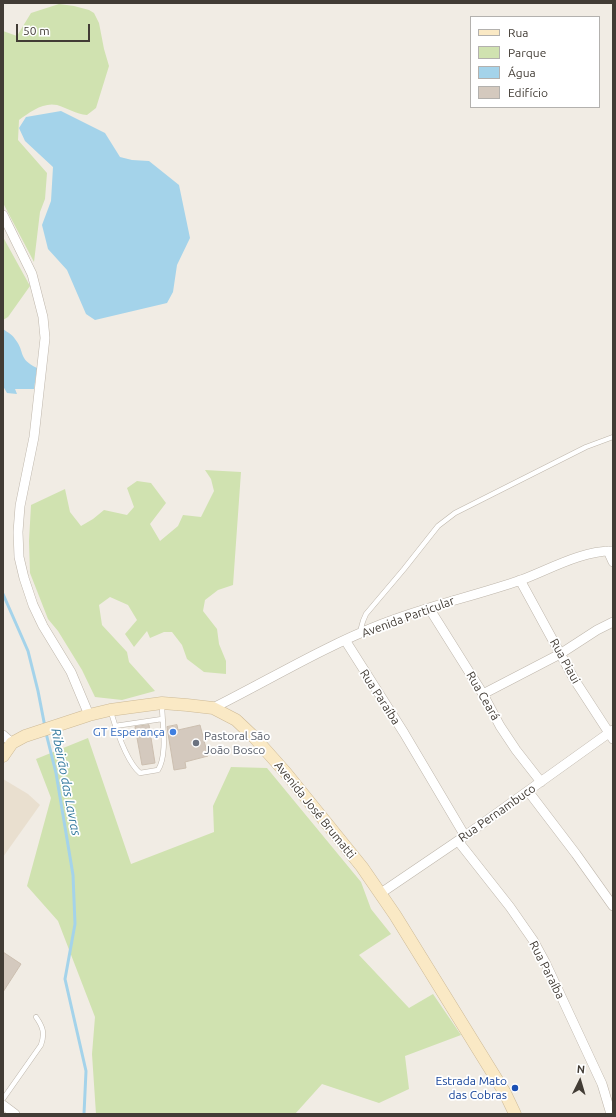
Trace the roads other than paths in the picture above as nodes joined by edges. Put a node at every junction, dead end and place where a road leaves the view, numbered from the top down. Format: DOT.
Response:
graph roads {
  1 [pos="3,215"];
  2 [pos="613,438"];
  3 [pos="610,551"];
  4 [pos="613,562"];
  5 [pos="520,580"];
  6 [pos="429,608"];
  7 [pos="613,622"];
  8 [pos="360,634"];
  9 [pos="345,640"];
  10 [pos="560,654"];
  11 [pos="483,694"];
  12 [pos="162,704"];
  13 [pos="213,708"];
  14 [pos="110,710"];
  15 [pos="89,715"];
  16 [pos="162,719"];
  17 [pos="115,726"];
  18 [pos="612,734"];
  19 [pos="3,735"];
  20 [pos="12,743"];
  21 [pos="3,756"];
  22 [pos="541,782"];
  23 [pos="528,791"];
  24 [pos="462,838"];
  25 [pos="380,894"];
  26 [pos="613,906"];
  27 [pos="36,1017"];
  28 [pos="3,1099"];
  29 [pos="3,1105"];
  30 [pos="15,1114"];
  31 [pos="515,1114"];
  32 [pos="611,1114"];
  1 -- 15 [label="street"];
  2 -- 8 [label="lane"];
  3 -- 4 [label="street"];
  3 -- 5 [label="street, Avenida Particular"];
  5 -- 6 [label="street, Avenida Particular"];
  5 -- 10 [label="street, Rua Piaui"];
  6 -- 8 [label="street, Avenida Particular"];
  6 -- 11 [label="street, Rua Ceará"];
  7 -- 10 [label="street"];
  8 -- 9 [label="street, Avenida Particular"];
  9 -- 13 [label="street, Avenida Particular"];
  9 -- 24 [label="street, Rua Paraíba"];
  10 -- 11 [label="street"];
  10 -- 18 [label="street, Rua Piaui"];
  11 -- 22 [label="street, Rua Ceará"];
  12 -- 13 [label="main road, Avenida José Brumatti"];
  12 -- 14 [label="main road, Avenida José Brumatti"];
  12 -- 16 [label="lane"];
  13 -- 25 [label="main road, Avenida José Brumatti"];
  14 -- 15 [label="main road, Avenida José Brumatti"];
  14 -- 17 [label="lane"];
  15 -- 20 [label="main road, Avenida José Brumatti"];
  16 -- 17 [label="lane"];
  16 -- 17 [label="lane"];
  18 -- 22 [label="street, Rua Pernambuco"];
  19 -- 20 [label="street"];
  20 -- 21 [label="main road, Avenida José Brumatti"];
  22 -- 23 [label="street, Rua Pernambuco"];
  23 -- 24 [label="street, Rua Pernambuco"];
  23 -- 26 [label="street"];
  24 -- 25 [label="street, Rua Pernambuco"];
  24 -- 32 [label="street, Rua Paraíba"];
  25 -- 31 [label="main road"];
  27 -- 28 [label="lane"];
  29 -- 30 [label="street"];
}
